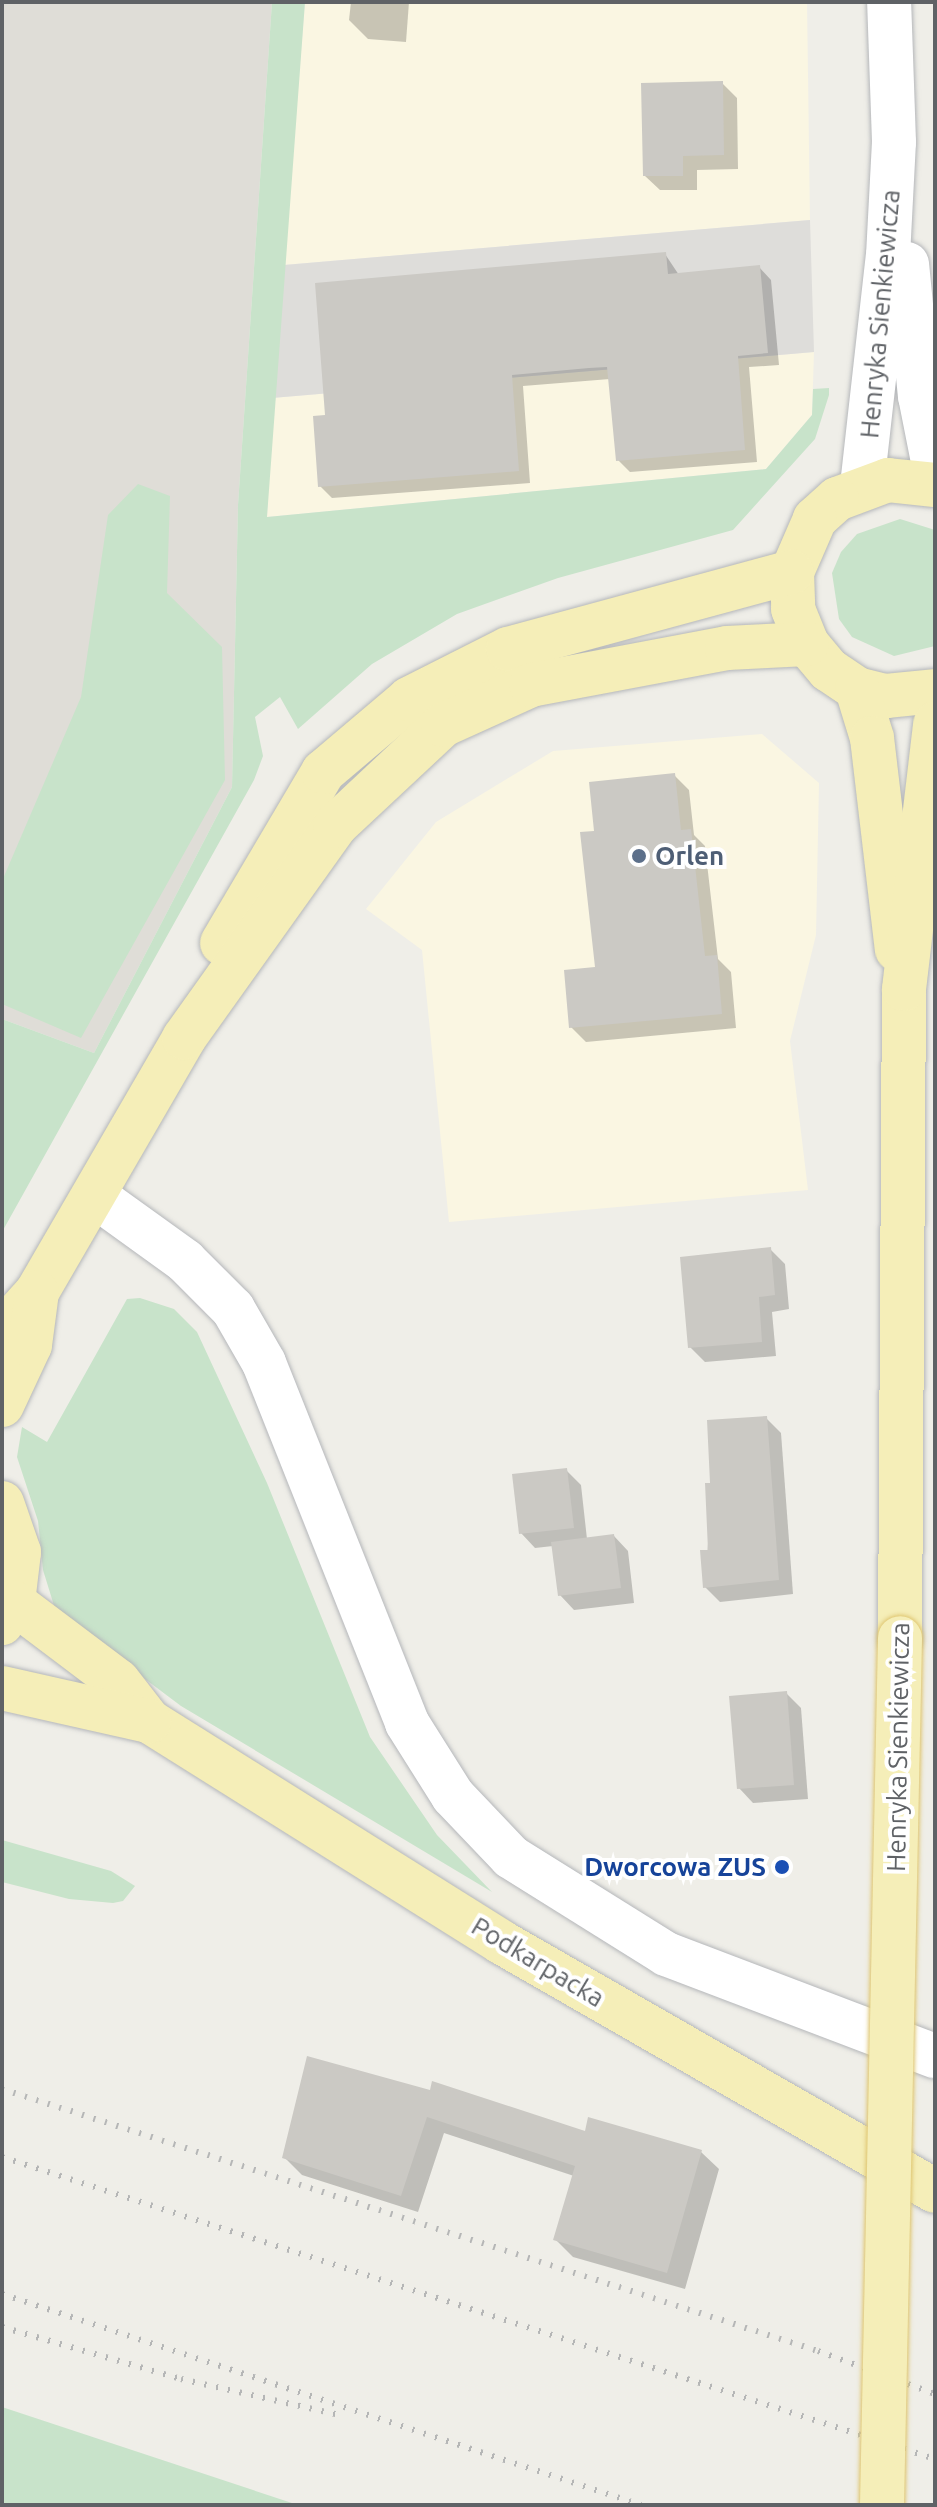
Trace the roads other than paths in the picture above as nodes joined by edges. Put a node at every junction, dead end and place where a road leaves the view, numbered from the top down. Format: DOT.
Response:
graph roads {
  1 [pos="889,2"];
  2 [pos="894,142"];
  3 [pos="935,472"];
  4 [pos="935,485"];
  5 [pos="862,486"];
  6 [pos="792,572"];
  7 [pos="807,644"];
  8 [pos="857,689"];
  9 [pos="935,691"];
  10 [pos="935,724"];
  11 [pos="904,989"];
  12 [pos="184,1038"];
  13 [pos="95,1196"];
  14 [pos="37,1292"];
  15 [pos="2,1331"];
  16 [pos="2,1405"];
  17 [pos="2,1503"];
  18 [pos="7,1613"];
  19 [pos="2,1688"];
  20 [pos="149,1721"];
  21 [pos="935,2056"];
  22 [pos="935,2191"];
  23 [pos="882,2505"];
  1 -- 2 [label="street, Henryka Sienkiewicza"];
  2 -- 3 [label="street, Henryka Sienkiewicza"];
  2 -- 5 [label="street, Henryka Sienkiewicza"];
  4 -- 5 [label="main road"];
  5 -- 6 [label="main road"];
  6 -- 7 [label="main road"];
  6 -- 12 [label="main road"];
  7 -- 8 [label="main road"];
  7 -- 12 [label="main road"];
  8 -- 9 [label="main road"];
  8 -- 11 [label="main road, Henryka Sienkiewicza"];
  10 -- 11 [label="main road, Henryka Sienkiewicza"];
  11 -- 23 [label="main road, Henryka Sienkiewicza, bridge"];
  12 -- 13 [label="main road"];
  13 -- 14 [label="main road"];
  13 -- 21 [label="street"];
  14 -- 15 [label="main road"];
  14 -- 16 [label="main road"];
  17 -- 18 [label="main road"];
  18 -- 20 [label="main road, Podkarpacka"];
  19 -- 20 [label="main road, Podkarpacka"];
  20 -- 22 [label="main road, Podkarpacka"];
}
